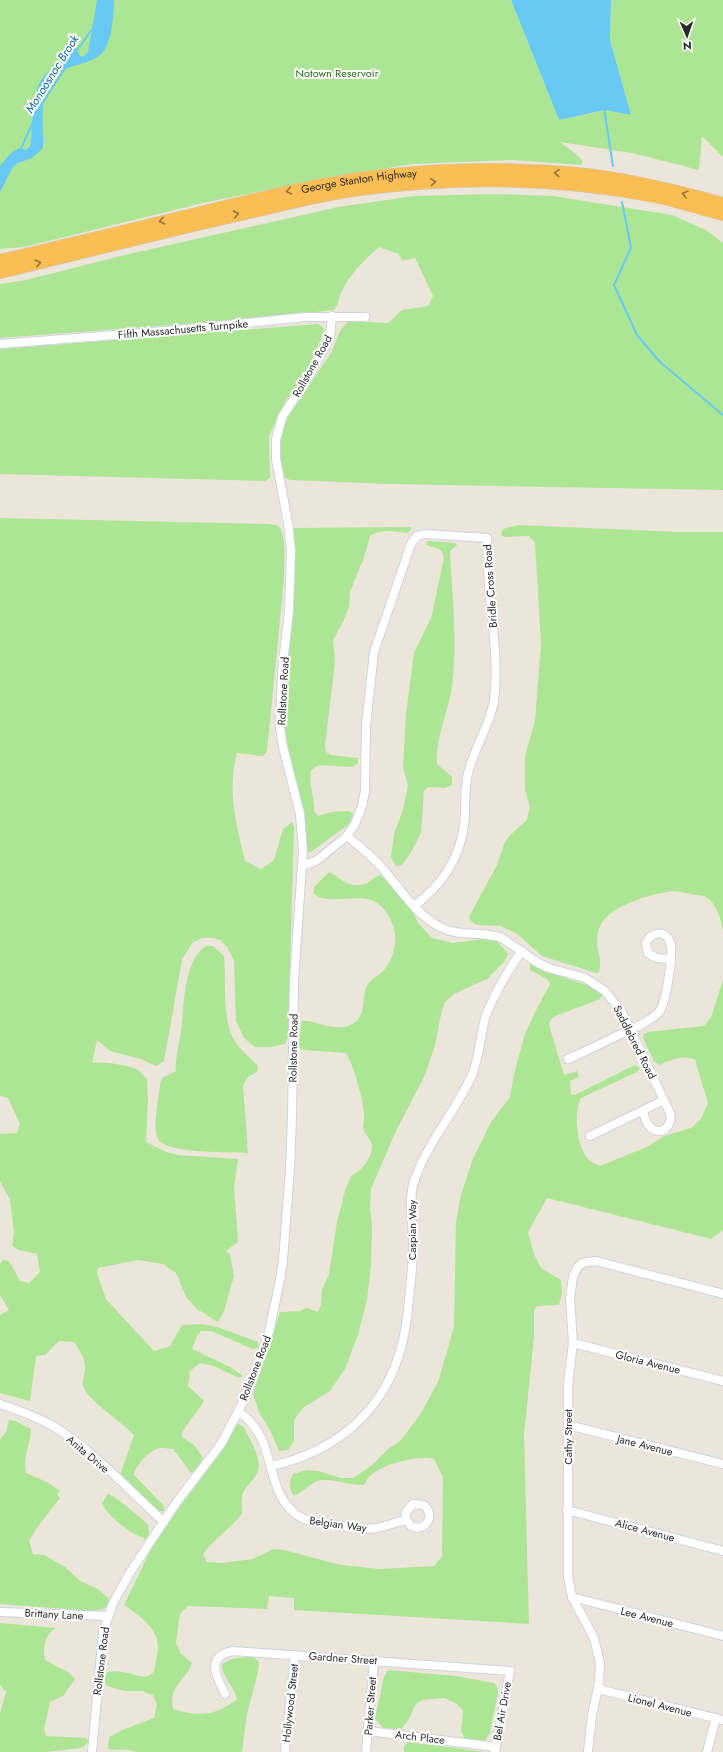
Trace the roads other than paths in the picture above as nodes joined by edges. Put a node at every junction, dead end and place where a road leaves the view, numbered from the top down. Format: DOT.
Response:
graph roads {
  1 [pos="723,204"];
  2 [pos="723,214"];
  3 [pos="2,260"];
  4 [pos="0,272"];
  5 [pos="332,316"];
  6 [pos="365,317"];
  7 [pos="0,344"];
  8 [pos="347,836"];
  9 [pos="302,866"];
  10 [pos="414,906"];
  11 [pos="522,951"];
  12 [pos="670,959"];
  13 [pos="631,1029"];
  14 [pos="568,1060"];
  15 [pos="664,1100"];
  16 [pos="643,1111"];
  17 [pos="590,1136"];
  18 [pos="723,1294"];
  19 [pos="573,1343"];
  20 [pos="723,1381"];
  21 [pos="0,1404"];
  22 [pos="238,1412"];
  23 [pos="568,1425"];
  24 [pos="723,1464"];
  25 [pos="271,1466"];
  26 [pos="567,1510"];
  27 [pos="406,1520"];
  28 [pos="164,1522"];
  29 [pos="723,1551"];
  30 [pos="572,1598"];
  31 [pos="0,1612"];
  32 [pos="108,1616"];
  33 [pos="723,1636"];
  34 [pos="295,1655"];
  35 [pos="374,1660"];
  36 [pos="510,1671"];
  37 [pos="598,1689"];
  38 [pos="225,1694"];
  39 [pos="719,1719"];
  40 [pos="368,1731"];
  41 [pos="495,1749"];
  42 [pos="92,1752"];
  43 [pos="285,1752"];
  44 [pos="366,1752"];
  45 [pos="588,1752"];
  46 [pos="707,1752"];
  1 -- 3 [label="highway, George Stanton Highway, one-way"];
  4 -- 2 [label="highway, George Stanton Highway, one-way"];
  5 -- 6 [label="street, Fifth Massachusetts Turnpike"];
  5 -- 7 [label="street, Fifth Massachusetts Turnpike"];
  5 -- 9 [label="street, Rollstone Road"];
  8 -- 9 [label="street, Bridle Cross Road"];
  8 -- 10 [label="street, Saddlebred Road"];
  8 -- 10 [label="street, Bridle Cross Road"];
  9 -- 22 [label="street, Rollstone Road"];
  10 -- 11 [label="street, Saddlebred Road"];
  11 -- 13 [label="street, Saddlebred Road"];
  11 -- 25 [label="street, Caspian Way"];
  12 -- 13 [label="street"];
  13 -- 14 [label="street"];
  13 -- 15 [label="street, Saddlebred Road"];
  15 -- 16 [label="street"];
  15 -- 16 [label="street, Saddlebred Road"];
  16 -- 17 [label="street"];
  18 -- 19 [label="street, Cathy Street"];
  19 -- 20 [label="street, Gloria Avenue"];
  19 -- 23 [label="street, Cathy Street"];
  21 -- 28 [label="street, Anita Drive"];
  22 -- 25 [label="street, Belgian Way"];
  22 -- 28 [label="street, Rollstone Road"];
  23 -- 24 [label="street, Jane Avenue"];
  23 -- 26 [label="street, Cathy Street"];
  25 -- 27 [label="street, Belgian Way"];
  26 -- 29 [label="street, Alice Avenue"];
  26 -- 30 [label="street, Cathy Street"];
  28 -- 32 [label="street, Rollstone Road"];
  30 -- 33 [label="street, Lee Avenue"];
  30 -- 37 [label="street, Cathy Street"];
  31 -- 32 [label="street, Brittany Lane"];
  32 -- 42 [label="street, Rollstone Road"];
  34 -- 35 [label="street, Gardner Street"];
  34 -- 38 [label="street, Gardner Street"];
  34 -- 43 [label="street, Hollywood Street"];
  35 -- 36 [label="street, Gardner Street"];
  35 -- 40 [label="street, Parker Street"];
  36 -- 41 [label="street, Bel Air Drive"];
  37 -- 39 [label="street, Lionel Avenue"];
  37 -- 45 [label="street, Cathy Street"];
  39 -- 46 [label="street"];
  40 -- 41 [label="street, Arch Place"];
  40 -- 44 [label="street, Parker Street"];
}
